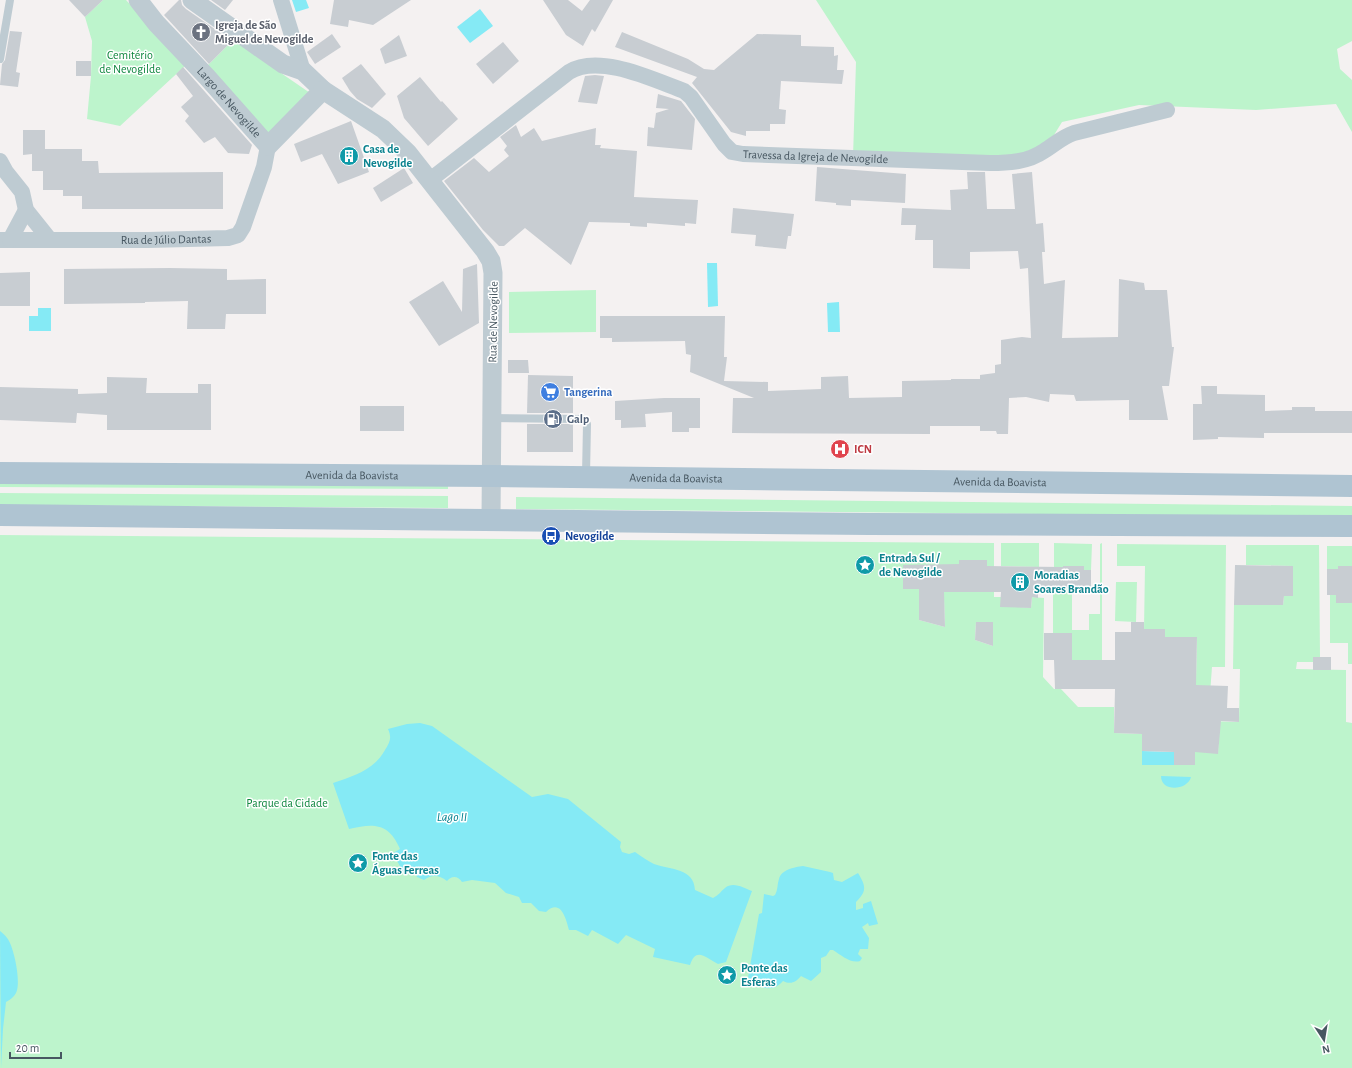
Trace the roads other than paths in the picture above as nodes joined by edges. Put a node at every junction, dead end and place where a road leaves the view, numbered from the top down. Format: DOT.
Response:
graph roads {
  1 [pos="10,0"];
  2 [pos="138,0"];
  3 [pos="192,0"];
  4 [pos="281,0"];
  5 [pos="0,59"];
  6 [pos="302,71"];
  7 [pos="323,90"];
  8 [pos="1167,110"];
  9 [pos="268,146"];
  10 [pos="0,161"];
  11 [pos="430,180"];
  12 [pos="26,210"];
  13 [pos="5,240"];
  14 [pos="50,240"];
  15 [pos="491,418"];
  16 [pos="0,473"];
  17 [pos="492,476"];
  18 [pos="586,478"];
  19 [pos="1352,486"];
  20 [pos="0,515"];
  21 [pos="491,520"];
  22 [pos="1352,526"];
  1 -- 5 [label="lane"];
  2 -- 9 [label="street, Largo de Nevogilde"];
  3 -- 6 [label="street"];
  4 -- 6 [label="street"];
  6 -- 7 [label="street"];
  7 -- 9 [label="street, Largo de Nevogilde"];
  7 -- 11 [label="street, Rua de Nevogilde"];
  8 -- 11 [label="street, Travessa da Igreja de Nevogilde"];
  9 -- 14 [label="street, Rua de Júlio Dantas"];
  10 -- 12 [label="street"];
  11 -- 15 [label="street, Rua de Nevogilde"];
  12 -- 13 [label="street"];
  12 -- 14 [label="street"];
  13 -- 14 [label="street, Rua de Júlio Dantas"];
  15 -- 17 [label="street, Rua de Nevogilde"];
  15 -- 18 [label="lane"];
  16 -- 17 [label="main road, Avenida da Boavista"];
  17 -- 18 [label="main road, Avenida da Boavista"];
  17 -- 21 [label="street, Rua de Nevogilde"];
  18 -- 19 [label="main road, Avenida da Boavista"];
  20 -- 21 [label="main road"];
  21 -- 22 [label="main road"];
}
